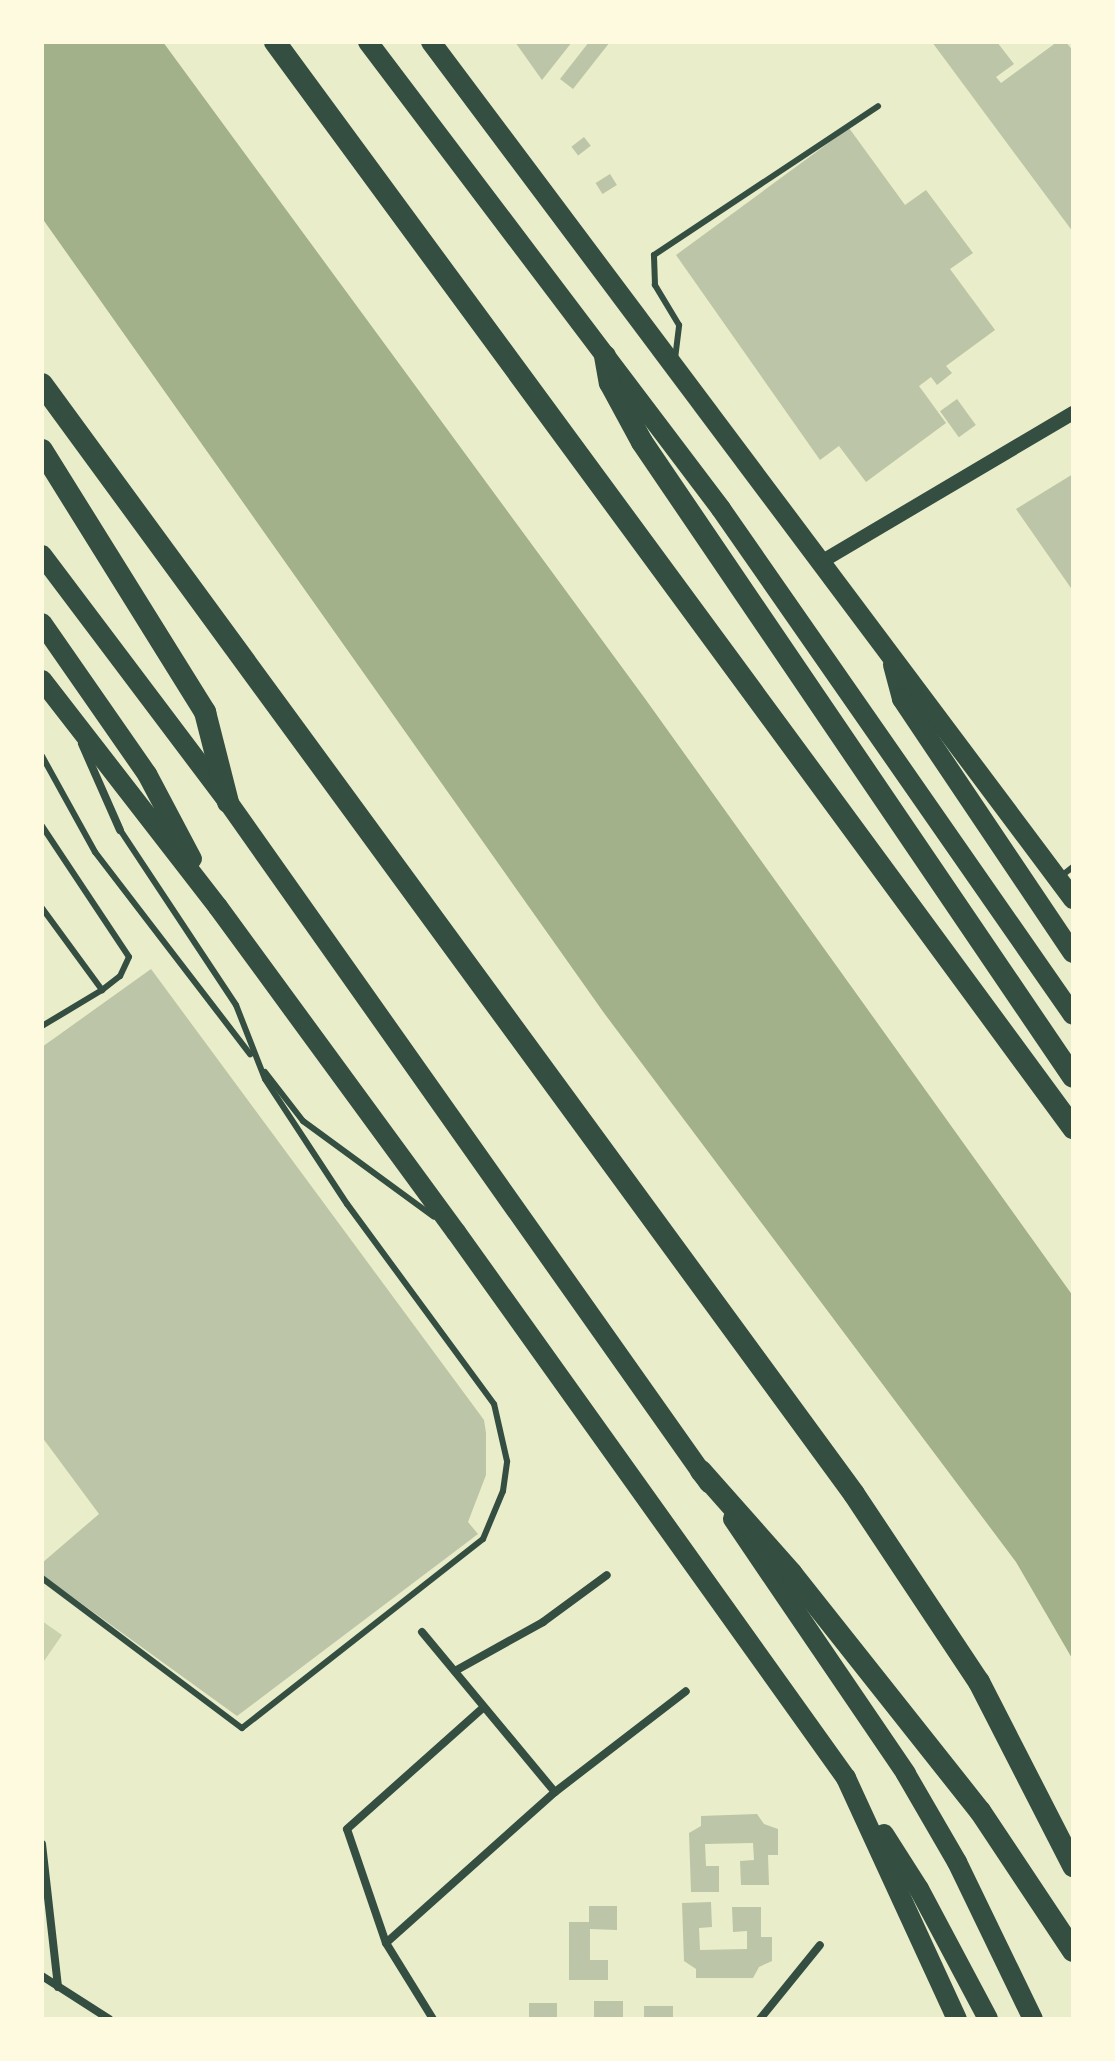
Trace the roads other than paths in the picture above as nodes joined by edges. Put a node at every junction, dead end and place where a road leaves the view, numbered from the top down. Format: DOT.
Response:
graph roads {
  1 [pos="275,42"];
  2 [pos="368,42"];
  3 [pos="431,42"];
  4 [pos="878,106"];
  5 [pos="605,356"];
  6 [pos="672,366"];
  7 [pos="42,384"];
  8 [pos="1073,413"];
  9 [pos="42,450"];
  10 [pos="42,555"];
  11 [pos="821,562"];
  12 [pos="42,623"];
  13 [pos="889,650"];
  14 [pos="42,680"];
  15 [pos="72,721"];
  16 [pos="42,756"];
  17 [pos="228,802"];
  18 [pos="42,826"];
  19 [pos="120,830"];
  20 [pos="1065,873"];
  21 [pos="1073,899"];
  22 [pos="218,907"];
  23 [pos="42,908"];
  24 [pos="1073,953"];
  25 [pos="102,990"];
  26 [pos="1073,1015"];
  27 [pos="42,1026"];
  28 [pos="1073,1077"];
  29 [pos="1073,1128"];
  30 [pos="456,1232"];
  31 [pos="701,1471"];
  32 [pos="607,1575"];
  33 [pos="42,1578"];
  34 [pos="422,1632"];
  35 [pos="455,1671"];
  36 [pos="686,1691"];
  37 [pos="484,1707"];
  38 [pos="846,1778"];
  39 [pos="555,1792"];
  40 [pos="42,1844"];
  41 [pos="1073,1866"];
  42 [pos="386,1943"];
  43 [pos="820,1945"];
  44 [pos="1073,1951"];
  45 [pos="42,1976"];
  46 [pos="58,1987"];
  47 [pos="109,2019"];
  48 [pos="433,2019"];
  49 [pos="760,2019"];
  50 [pos="957,2019"];
  51 [pos="988,2019"];
  52 [pos="1033,2019"];
  1 -- 29 [label="highway"];
  2 -- 5 [label="highway"];
  3 -- 6 [label="highway"];
  4 -- 6 [label="lane"];
  5 -- 26 [label="highway"];
  5 -- 28 [label="highway"];
  6 -- 11 [label="highway"];
  7 -- 41 [label="highway"];
  8 -- 11 [label="street"];
  9 -- 17 [label="highway"];
  10 -- 17 [label="highway"];
  11 -- 13 [label="highway"];
  12 -- 22 [label="highway"];
  13 -- 20 [label="highway"];
  13 -- 24 [label="highway"];
  14 -- 15 [label="highway"];
  15 -- 19 [label="street"];
  15 -- 22 [label="highway"];
  16 -- 30 [label="lane"];
  17 -- 31 [label="highway"];
  18 -- 25 [label="lane"];
  19 -- 33 [label="lane"];
  20 -- 21 [label="highway"];
  22 -- 30 [label="highway"];
  23 -- 25 [label="lane"];
  25 -- 27 [label="lane"];
  30 -- 38 [label="highway"];
  31 -- 44 [label="highway"];
  31 -- 52 [label="highway"];
  32 -- 35 [label="street"];
  34 -- 35 [label="street"];
  35 -- 37 [label="street"];
  36 -- 39 [label="street"];
  37 -- 39 [label="street"];
  37 -- 42 [label="street"];
  38 -- 50 [label="highway"];
  38 -- 51 [label="highway"];
  39 -- 42 [label="street"];
  40 -- 46 [label="street"];
  42 -- 48 [label="street"];
  43 -- 49 [label="street"];
  45 -- 46 [label="street"];
  46 -- 47 [label="street"];
}
